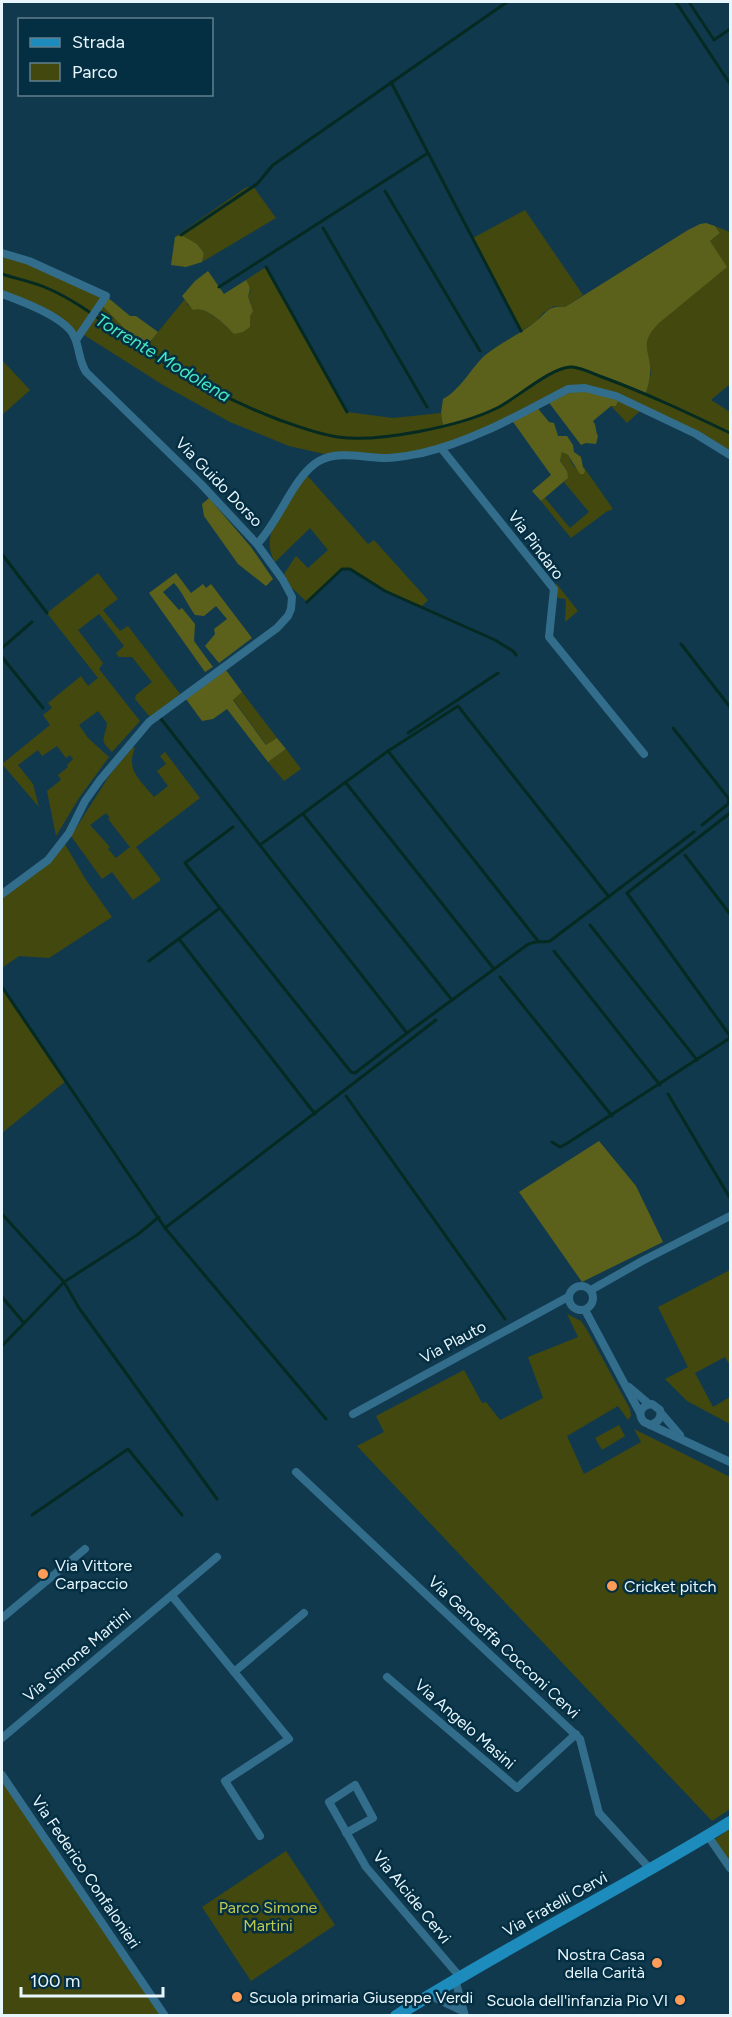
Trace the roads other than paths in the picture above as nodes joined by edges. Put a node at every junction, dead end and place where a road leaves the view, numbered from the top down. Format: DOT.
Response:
graph roads {
  1 [pos="2,253"];
  2 [pos="2,294"];
  3 [pos="75,340"];
  4 [pos="441,448"];
  5 [pos="730,455"];
  6 [pos="257,544"];
  7 [pos="644,754"];
  8 [pos="2,894"];
  9 [pos="730,1216"];
  10 [pos="591,1290"];
  11 [pos="568,1297"];
  12 [pos="585,1310"];
  13 [pos="622,1380"];
  14 [pos="649,1404"];
  15 [pos="640,1413"];
  16 [pos="661,1413"];
  17 [pos="352,1414"];
  18 [pos="650,1425"];
  19 [pos="690,1442"];
  20 [pos="730,1462"];
  21 [pos="296,1472"];
  22 [pos="85,1549"];
  23 [pos="217,1557"];
  24 [pos="172,1596"];
  25 [pos="304,1613"];
  26 [pos="2,1618"];
  27 [pos="234,1672"];
  28 [pos="387,1677"];
  29 [pos="576,1734"];
  30 [pos="2,1738"];
  31 [pos="2,1775"];
  32 [pos="730,1822"];
  33 [pos="346,1833"];
  34 [pos="260,1836"];
  35 [pos="708,1836"];
  36 [pos="730,1868"];
  37 [pos="651,1870"];
  38 [pos="458,1978"];
  39 [pos="429,1995"];
  40 [pos="464,2013"];
  41 [pos="165,2016"];
  42 [pos="396,2016"];
  1 -- 3 [label="street"];
  2 -- 3 [label="street, Via Guido Dorso"];
  3 -- 6 [label="street, Via Guido Dorso"];
  4 -- 5 [label="street, Via Guido Dorso"];
  4 -- 6 [label="street, Via Guido Dorso"];
  4 -- 7 [label="street, Via Pindaro"];
  6 -- 8 [label="street"];
  9 -- 10 [label="street, Via Plauto"];
  10 -- 11 [label="street, Via Plauto"];
  10 -- 12 [label="street"];
  11 -- 12 [label="street"];
  11 -- 17 [label="street, Via Plauto"];
  12 -- 13 [label="street"];
  13 -- 14 [label="street"];
  13 -- 15 [label="street"];
  14 -- 15 [label="street"];
  14 -- 16 [label="street"];
  15 -- 18 [label="street"];
  16 -- 18 [label="street"];
  16 -- 19 [label="street"];
  18 -- 19 [label="street"];
  19 -- 20 [label="street"];
  21 -- 29 [label="street, Via Genoeffa Cocconi Cervi"];
  22 -- 26 [label="street"];
  23 -- 24 [label="street, Via Simone Martini"];
  24 -- 27 [label="street"];
  24 -- 30 [label="street, Via Simone Martini"];
  25 -- 27 [label="street"];
  27 -- 34 [label="street"];
  28 -- 29 [label="street, Via Angelo Masini"];
  29 -- 37 [label="street, Via Genoeffa Cocconi Cervi"];
  31 -- 41 [label="street, Via Federico Confalonieri"];
  32 -- 35 [label="main road, Via Fratelli Cervi"];
  33 -- 33 [label="street, Via Alcide Cervi"];
  33 -- 38 [label="street, Via Alcide Cervi"];
  35 -- 36 [label="street"];
  35 -- 37 [label="main road, Via Fratelli Cervi"];
  37 -- 38 [label="main road, Via Fratelli Cervi"];
  38 -- 39 [label="main road, Via Fratelli Cervi"];
  38 -- 40 [label="street"];
  39 -- 40 [label="street"];
  39 -- 42 [label="main road, Via Fratelli Cervi"];
}
